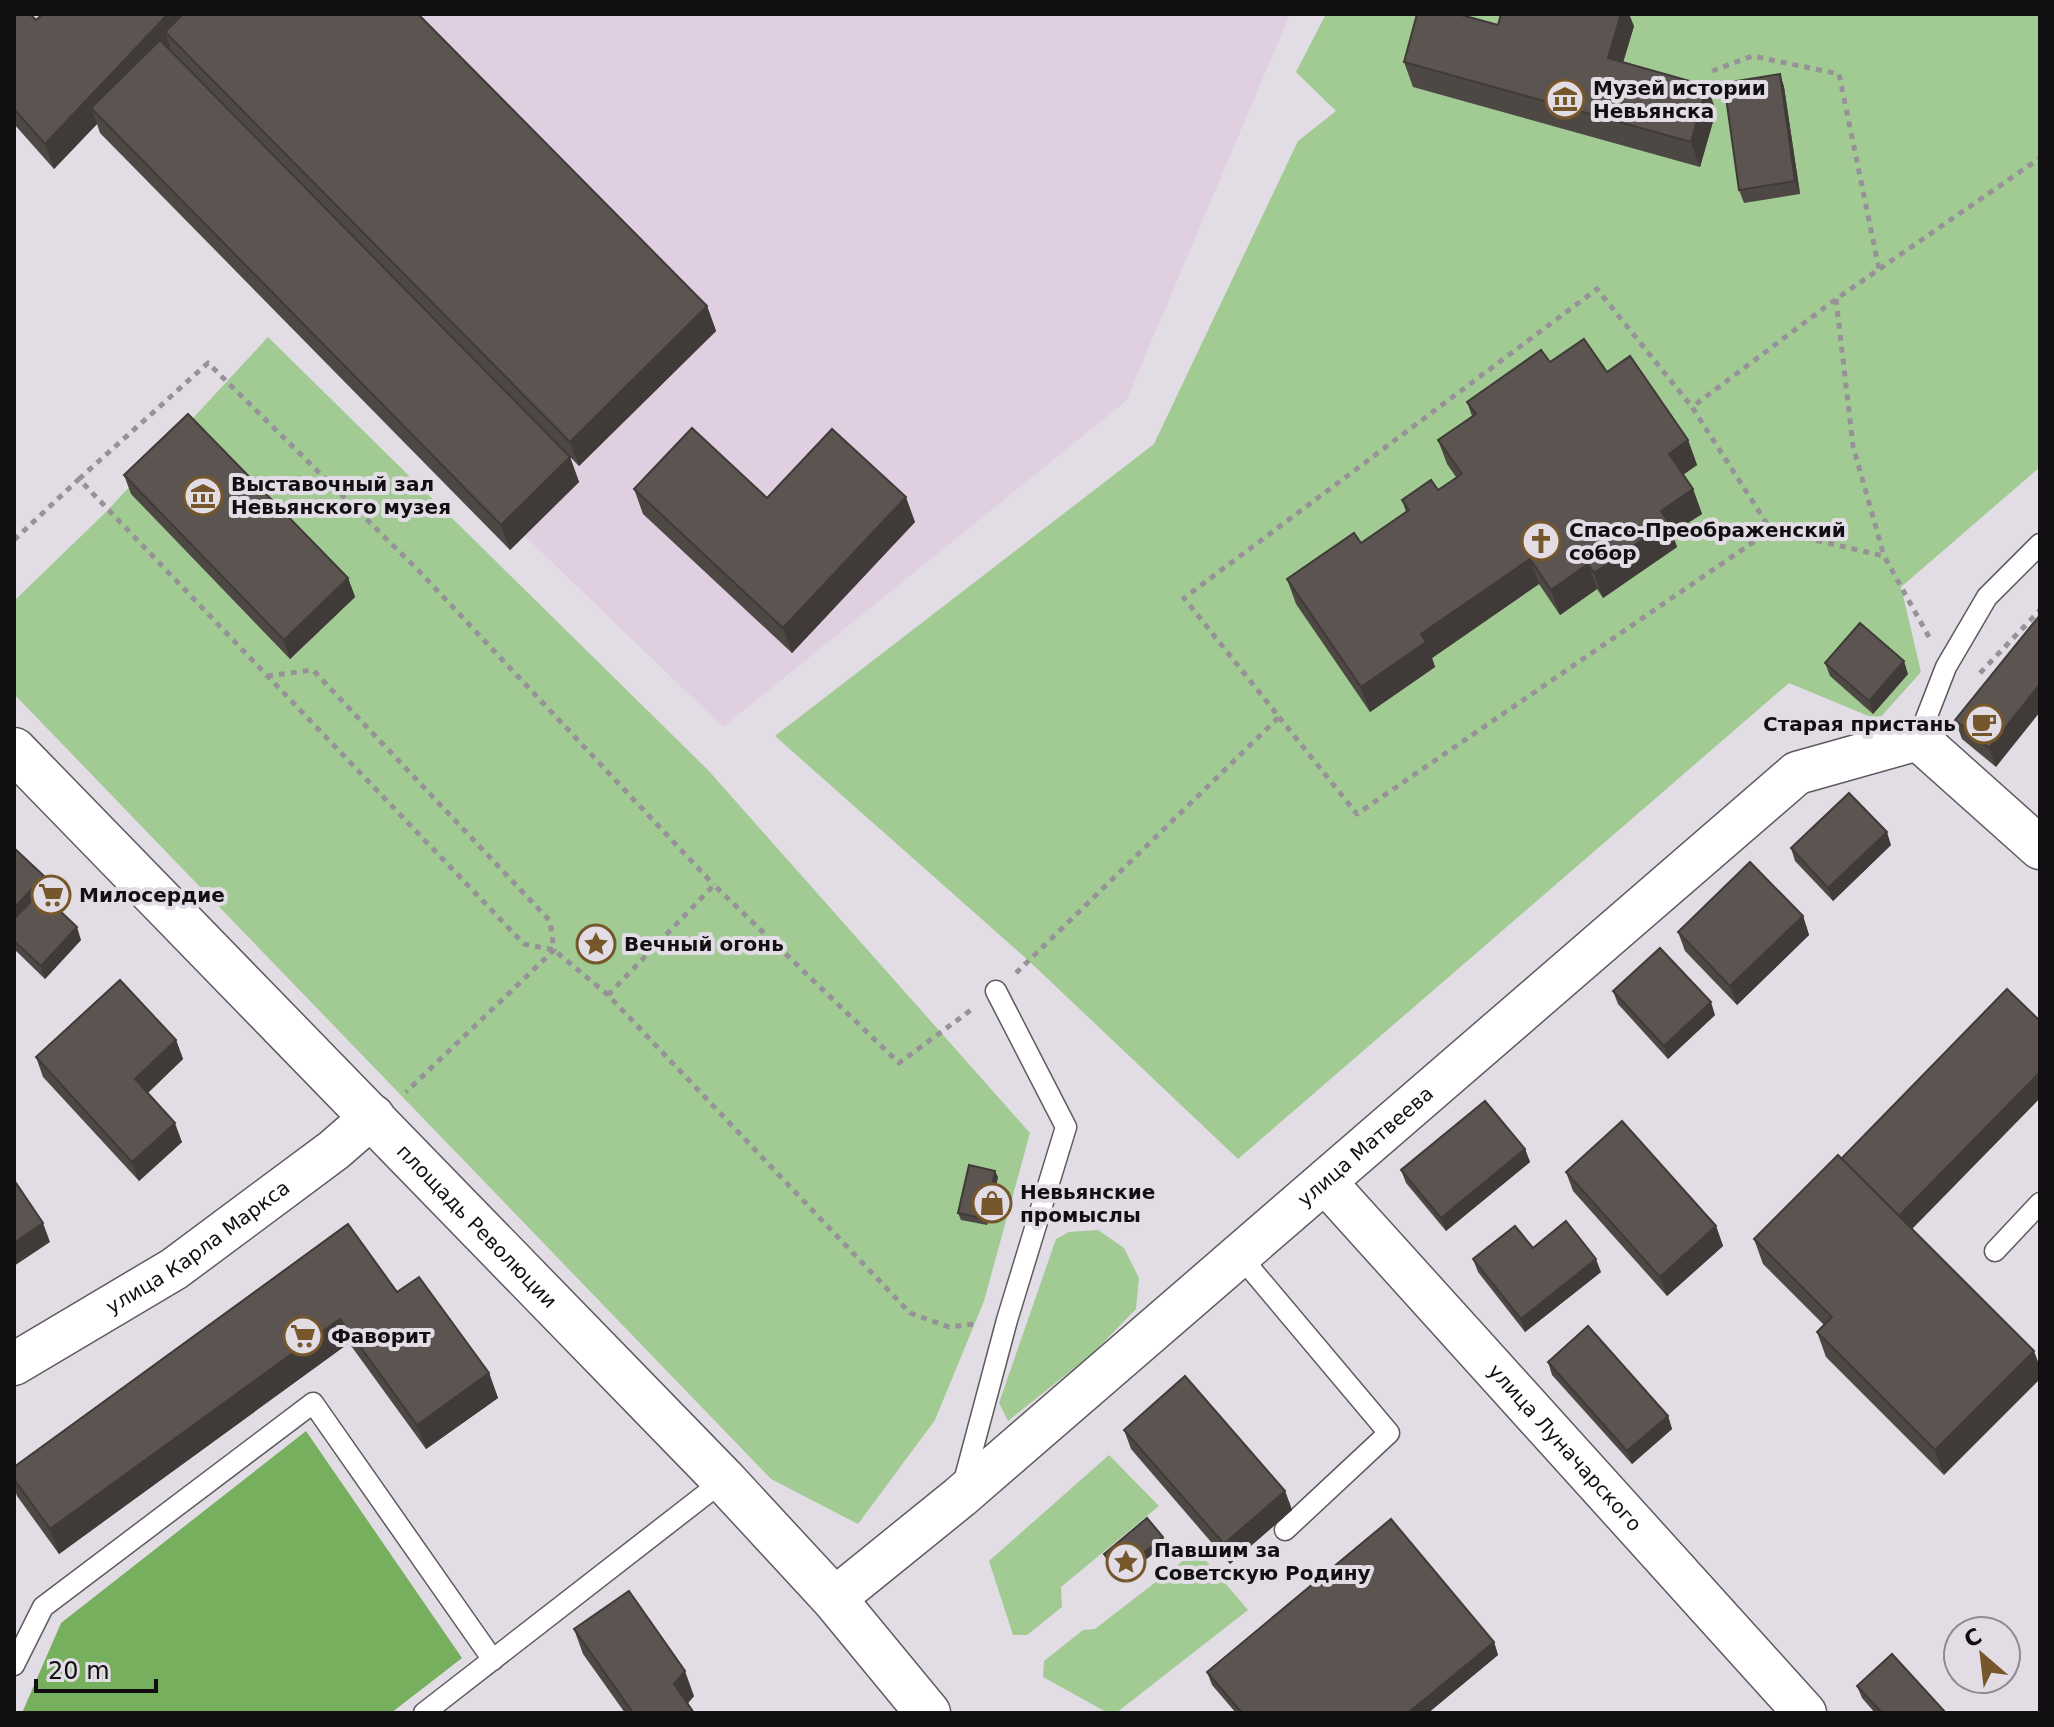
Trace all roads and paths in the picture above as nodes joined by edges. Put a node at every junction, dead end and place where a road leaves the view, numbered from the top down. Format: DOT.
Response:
graph roads {
  1 [pos="1712,71"];
  2 [pos="2040,158"];
  3 [pos="1879,269"];
  4 [pos="1836,299"];
  5 [pos="1692,407"];
  6 [pos="79,479"];
  7 [pos="1771,530"];
  8 [pos="14,540"];
  9 [pos="2040,544"];
  10 [pos="1884,556"];
  11 [pos="1946,667"];
  12 [pos="266,676"];
  13 [pos="1279,717"];
  14 [pos="1918,739"];
  15 [pos="15,752"];
  16 [pos="2040,848"];
  17 [pos="714,885"];
  18 [pos="554,950"];
  19 [pos="996,991"];
  20 [pos="608,995"];
  21 [pos="373,1116"];
  22 [pos="1325,1182"];
  23 [pos="2040,1203"];
  24 [pos="1995,1251"];
  25 [pos="1240,1256"];
  26 [pos="1007,1320"];
  27 [pos="14,1364"];
  28 [pos="724,1480"];
  29 [pos="960,1497"];
  30 [pos="1285,1530"];
  31 [pos="834,1599"];
  32 [pos="493,1660"];
  33 [pos="14,1665"];
  34 [pos="927,1712"];
  35 [pos="424,1713"];
  36 [pos="1805,1713"];
  1 -- 3 [label="path"];
  2 -- 3 [label="path"];
  3 -- 4 [label="path"];
  4 -- 5 [label="path"];
  4 -- 10 [label="path"];
  5 -- 7 [label="path"];
  5 -- 13 [label="path"];
  6 -- 8 [label="path"];
  6 -- 12 [label="path"];
  6 -- 17 [label="path"];
  7 -- 10 [label="path"];
  7 -- 13 [label="path"];
  9 -- 11 [label="lane"];
  10 -- 11 [label="path"];
  11 -- 14 [label="lane"];
  12 -- 18 [label="path"];
  12 -- 18 [label="path"];
  13 -- 19 [label="path"];
  14 -- 16 [label="street"];
  14 -- 22 [label="street, улица Матвеева"];
  15 -- 21 [label="street, площадь Революции"];
  17 -- 19 [label="path"];
  17 -- 20 [label="path"];
  18 -- 20 [label="path"];
  18 -- 21 [label="path"];
  19 -- 26 [label="lane"];
  20 -- 26 [label="path"];
  21 -- 27 [label="street, улица Карла Маркса"];
  21 -- 28 [label="street, площадь Революции"];
  22 -- 25 [label="street, улица Матвеева"];
  22 -- 36 [label="street, улица Луначарского"];
  23 -- 24 [label="lane"];
  25 -- 29 [label="street, улица Матвеева"];
  25 -- 30 [label="lane"];
  26 -- 29 [label="lane"];
  28 -- 31 [label="street, площадь Революции"];
  28 -- 32 [label="lane"];
  29 -- 31 [label="street, улица Матвеева"];
  31 -- 34 [label="street, площадь Революции"];
  32 -- 33 [label="lane"];
  32 -- 35 [label="lane"];
}
